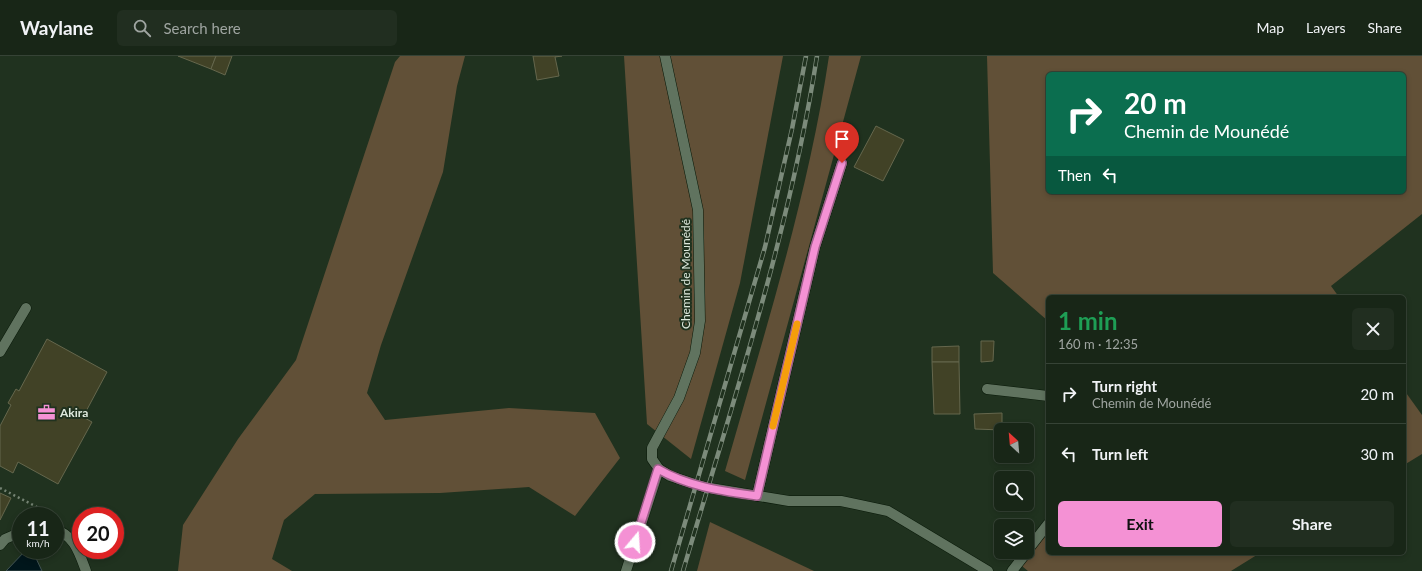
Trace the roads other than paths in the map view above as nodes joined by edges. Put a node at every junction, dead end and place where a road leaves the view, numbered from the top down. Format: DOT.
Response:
graph roads {
  1 [pos="665,56"];
  2 [pos="842,163"];
  3 [pos="26,308"];
  4 [pos="0,352"];
  5 [pos="987,389"];
  6 [pos="1046,396"];
  7 [pos="658,469"];
  8 [pos="757,496"];
  9 [pos="1046,527"];
  10 [pos="64,533"];
  11 [pos="12,536"];
  12 [pos="1034,543"];
  13 [pos="0,545"];
  14 [pos="1021,559"];
  15 [pos="86,571"];
  16 [pos="626,571"];
  17 [pos="988,571"];
  18 [pos="1012,571"];
  1 -- 7 [label="street, Chemin de Mounédé"];
  2 -- 8 [label="street"];
  3 -- 4 [label="street"];
  5 -- 6 [label="street"];
  7 -- 8 [label="street"];
  7 -- 16 [label="street"];
  8 -- 17 [label="street"];
  9 -- 12 [label="street"];
  10 -- 15 [label="street"];
  11 -- 13 [label="street"];
  14 -- 18 [label="street"];
}
